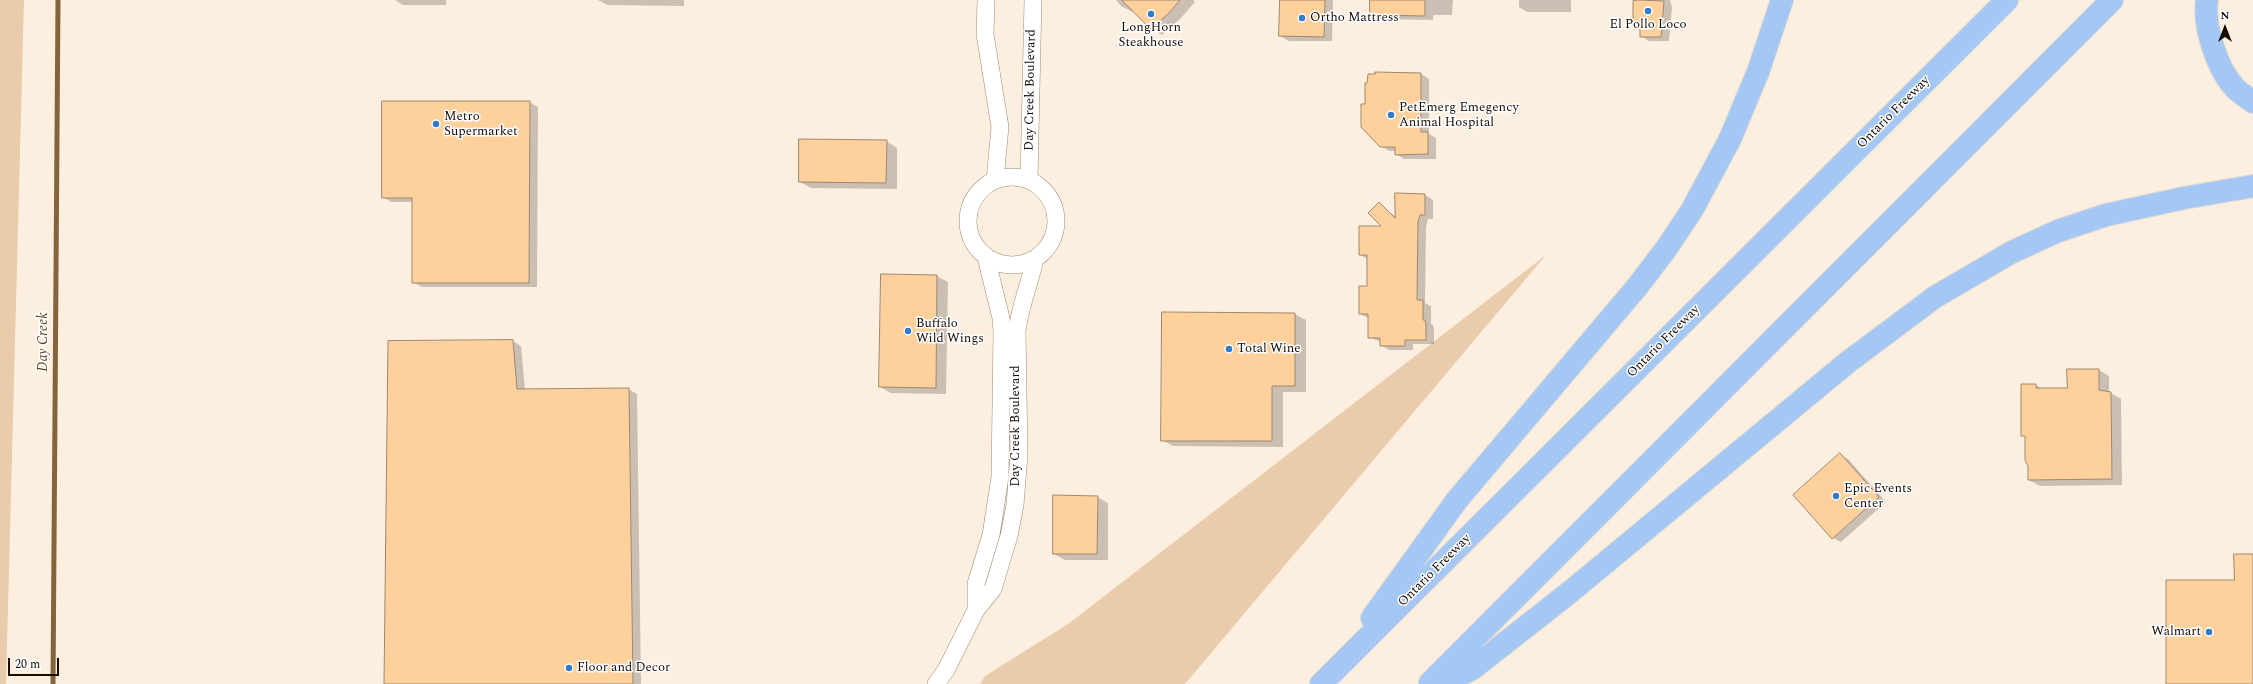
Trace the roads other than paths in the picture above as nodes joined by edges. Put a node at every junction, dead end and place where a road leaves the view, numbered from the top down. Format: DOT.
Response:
graph roads {
  1 [pos="986,0"];
  2 [pos="1033,0"];
  3 [pos="1782,0"];
  4 [pos="2007,0"];
  5 [pos="2112,0"];
  6 [pos="2207,0"];
  7 [pos="2253,102"];
  8 [pos="995,180"];
  9 [pos="1029,180"];
  10 [pos="2253,186"];
  11 [pos="986,257"];
  12 [pos="1035,259"];
  13 [pos="976,610"];
  14 [pos="1326,679"];
  15 [pos="936,684"];
  16 [pos="1429,684"];
  17 [pos="1442,684"];
  1 -- 8 [label="street"];
  2 -- 9 [label="street, Day Creek Boulevard"];
  3 -- 14 [label="highway"];
  4 -- 14 [label="highway, Ontario Freeway"];
  5 -- 16 [label="highway"];
  6 -- 7 [label="highway"];
  8 -- 9 [label="street"];
  8 -- 11 [label="street"];
  9 -- 12 [label="street"];
  10 -- 17 [label="highway"];
  11 -- 12 [label="street"];
  11 -- 13 [label="street, Day Creek Boulevard"];
  12 -- 13 [label="street, Day Creek Boulevard"];
  13 -- 15 [label="street, Day Creek Boulevard"];
}
